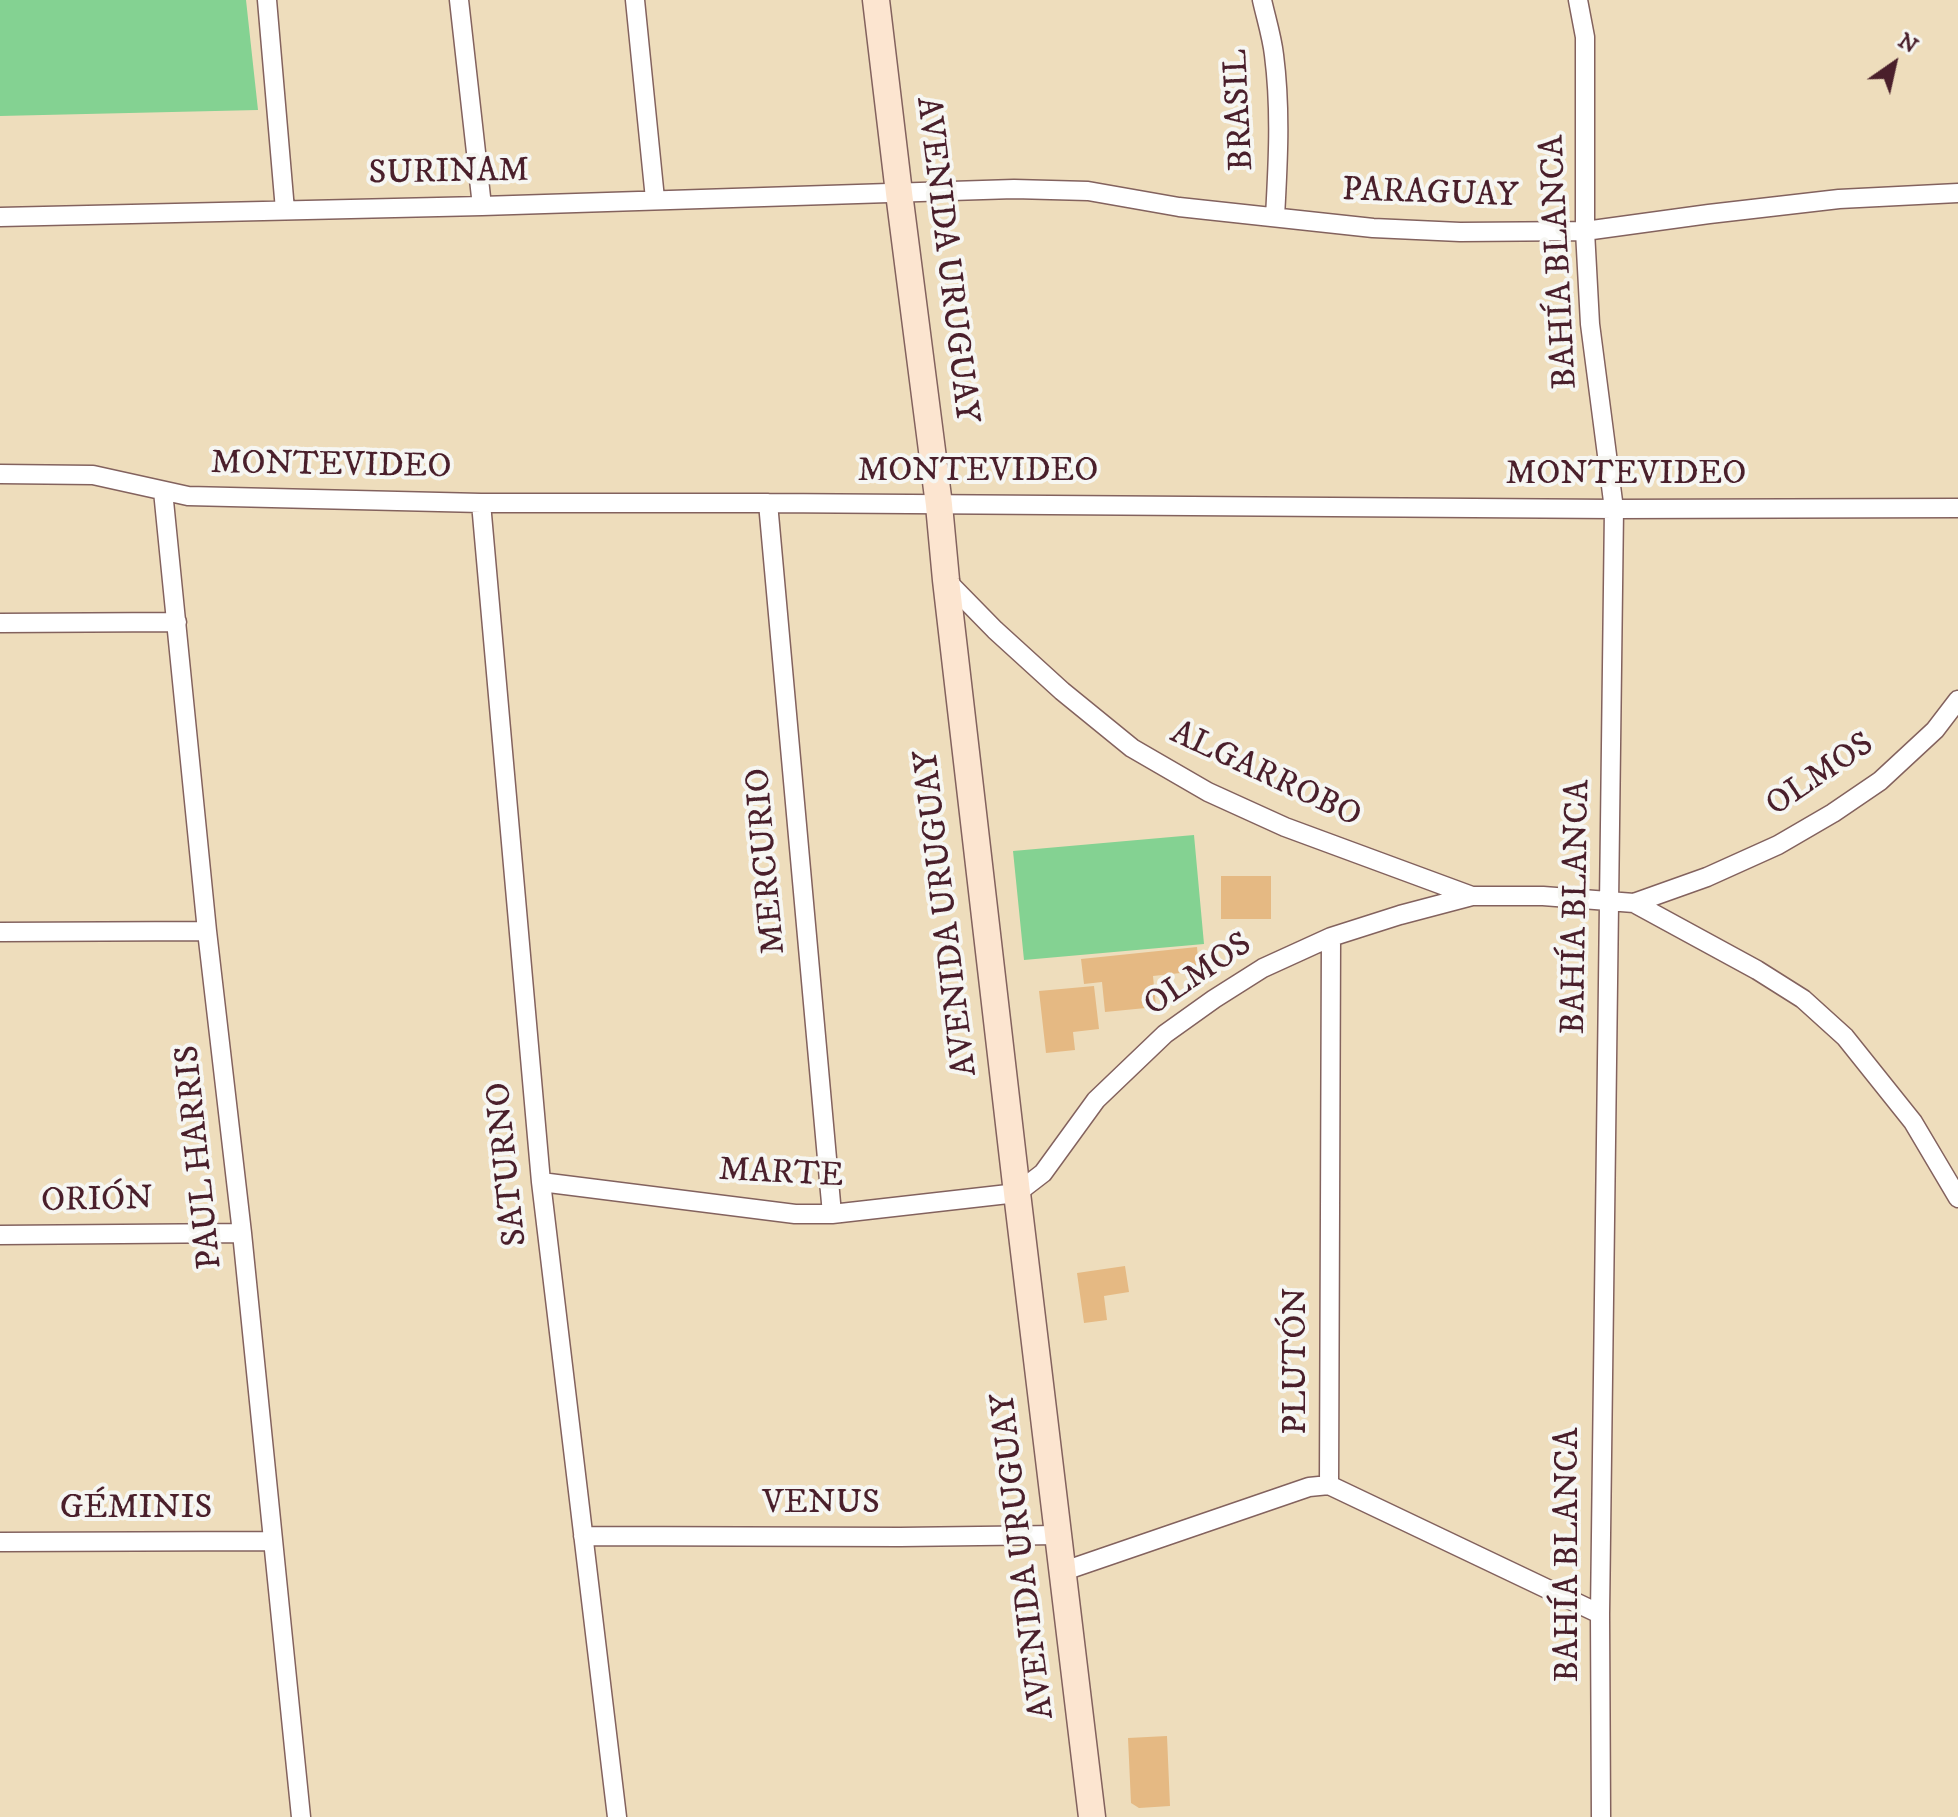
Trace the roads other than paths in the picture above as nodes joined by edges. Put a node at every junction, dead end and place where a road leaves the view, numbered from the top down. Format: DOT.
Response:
graph roads {
  1 [pos="267,0"];
  2 [pos="459,0"];
  3 [pos="635,0"];
  4 [pos="876,0"];
  5 [pos="1262,0"];
  6 [pos="1578,0"];
  7 [pos="899,193"];
  8 [pos="1958,193"];
  9 [pos="655,199"];
  10 [pos="482,206"];
  11 [pos="285,210"];
  12 [pos="0,217"];
  13 [pos="1275,217"];
  14 [pos="1585,231"];
  15 [pos="0,474"];
  16 [pos="163,491"];
  17 [pos="481,503"];
  18 [pos="768,503"];
  19 [pos="939,505"];
  20 [pos="1958,508"];
  21 [pos="1614,509"];
  22 [pos="946,580"];
  23 [pos="177,622"];
  24 [pos="0,623"];
  25 [pos="1958,700"];
  26 [pos="1472,896"];
  27 [pos="1610,901"];
  28 [pos="1634,903"];
  29 [pos="207,931"];
  30 [pos="0,932"];
  31 [pos="1331,937"];
  32 [pos="541,1182"];
  33 [pos="1017,1193"];
  34 [pos="1958,1198"];
  35 [pos="832,1214"];
  36 [pos="242,1233"];
  37 [pos="0,1235"];
  38 [pos="1329,1485"];
  39 [pos="1059,1535"];
  40 [pos="583,1536"];
  41 [pos="273,1541"];
  42 [pos="0,1542"];
  43 [pos="1064,1571"];
  44 [pos="1600,1614"];
  45 [pos="301,1817"];
  46 [pos="617,1817"];
  47 [pos="1092,1817"];
  48 [pos="1601,1817"];
  1 -- 11 [label="street"];
  2 -- 10 [label="street"];
  3 -- 9 [label="street"];
  4 -- 7 [label="street, AVENIDA URUGUAY"];
  5 -- 13 [label="street, BRASIL"];
  6 -- 14 [label="street, BAHÍA BLANCA"];
  7 -- 9 [label="street, SURINAM"];
  7 -- 13 [label="street, PARAGUAY"];
  7 -- 19 [label="street, AVENIDA URUGUAY"];
  8 -- 14 [label="street, PARAGUAY"];
  9 -- 10 [label="street, SURINAM"];
  10 -- 11 [label="street, SURINAM"];
  11 -- 12 [label="street, SURINAM"];
  13 -- 14 [label="street, PARAGUAY"];
  14 -- 21 [label="street, BAHÍA BLANCA"];
  15 -- 16 [label="street, MONTEVIDEO"];
  16 -- 17 [label="street, MONTEVIDEO"];
  16 -- 23 [label="street, PAUL HARRIS"];
  17 -- 18 [label="street, MONTEVIDEO"];
  17 -- 32 [label="street, SATURNO"];
  18 -- 19 [label="street, MONTEVIDEO"];
  18 -- 35 [label="street, MERCURIO"];
  19 -- 21 [label="street, MONTEVIDEO"];
  19 -- 22 [label="street, AVENIDA URUGUAY"];
  20 -- 21 [label="street, MONTEVIDEO"];
  21 -- 27 [label="street, BAHÍA BLANCA"];
  22 -- 26 [label="street, ALGARROBO"];
  22 -- 33 [label="street, AVENIDA URUGUAY"];
  23 -- 24 [label="street"];
  23 -- 29 [label="street, PAUL HARRIS"];
  25 -- 28 [label="street, OLMOS"];
  26 -- 27 [label="street, OLMOS"];
  26 -- 31 [label="street, OLMOS"];
  27 -- 28 [label="street, OLMOS"];
  27 -- 44 [label="street, BAHÍA BLANCA"];
  28 -- 34 [label="street"];
  29 -- 30 [label="street"];
  29 -- 36 [label="street, PAUL HARRIS"];
  31 -- 33 [label="street, OLMOS"];
  31 -- 38 [label="street, PLUTÓN"];
  32 -- 35 [label="street, MARTE"];
  32 -- 40 [label="street, SATURNO"];
  33 -- 35 [label="street, MARTE"];
  33 -- 39 [label="street, AVENIDA URUGUAY"];
  36 -- 37 [label="street, ORIÓN"];
  36 -- 41 [label="street, PAUL HARRIS"];
  38 -- 43 [label="street"];
  38 -- 44 [label="street"];
  39 -- 40 [label="street, VENUS"];
  39 -- 43 [label="street, AVENIDA URUGUAY"];
  40 -- 46 [label="street, SATURNO"];
  41 -- 42 [label="street, GÉMINIS"];
  41 -- 45 [label="street, PAUL HARRIS"];
  43 -- 47 [label="street, AVENIDA URUGUAY"];
  44 -- 48 [label="street, BAHÍA BLANCA"];
}
